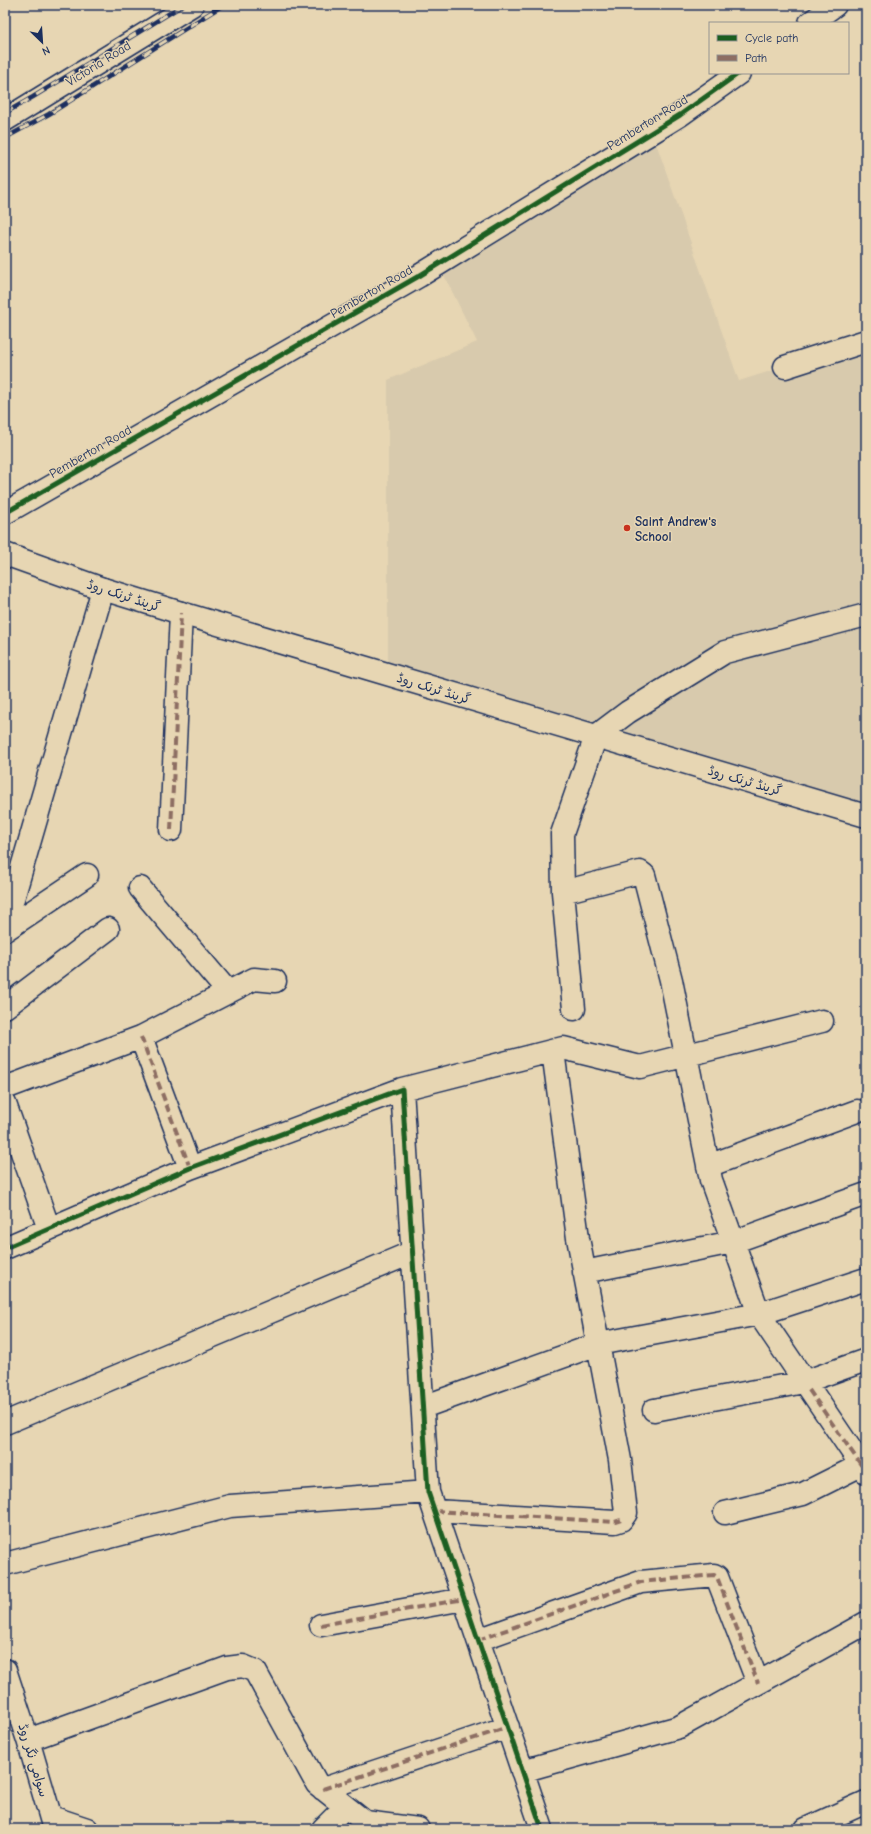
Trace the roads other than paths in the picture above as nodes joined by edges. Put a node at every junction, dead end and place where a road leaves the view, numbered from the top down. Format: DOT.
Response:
graph roads {
  1 [pos="192,5"];
  2 [pos="835,5"];
  3 [pos="811,22"];
  4 [pos="738,74"];
  5 [pos="5,120"];
  6 [pos="866,341"];
  7 [pos="785,367"];
  8 [pos="5,514"];
  9 [pos="5,554"];
  10 [pos="103,589"];
  11 [pos="181,613"];
  12 [pos="866,615"];
  13 [pos="596,736"];
  14 [pos="866,816"];
  15 [pos="171,830"];
  16 [pos="87,875"];
  17 [pos="140,888"];
  18 [pos="563,892"];
  19 [pos="5,926"];
  20 [pos="5,930"];
  21 [pos="108,930"];
  22 [pos="275,981"];
  23 [pos="228,992"];
  24 [pos="5,1007"];
  25 [pos="574,1009"];
  26 [pos="822,1021"];
  27 [pos="141,1037"];
  28 [pos="553,1051"];
  29 [pos="686,1055"];
  30 [pos="5,1088"];
  31 [pos="402,1089"];
  32 [pos="5,1104"];
  33 [pos="857,1111"];
  34 [pos="708,1166"];
  35 [pos="190,1168"];
  36 [pos="866,1194"];
  37 [pos="49,1229"];
  38 [pos="733,1242"];
  39 [pos="5,1248"];
  40 [pos="413,1252"];
  41 [pos="584,1272"];
  42 [pos="866,1279"];
  43 [pos="759,1314"];
  44 [pos="598,1344"];
  45 [pos="866,1360"];
  46 [pos="807,1386"];
  47 [pos="423,1406"];
  48 [pos="654,1410"];
  49 [pos="5,1423"];
  50 [pos="863,1469"];
  51 [pos="432,1501"];
  52 [pos="724,1513"];
  53 [pos="5,1564"];
  54 [pos="464,1598"];
  55 [pos="866,1623"];
  56 [pos="321,1625"];
  57 [pos="478,1640"];
  58 [pos="5,1670"];
  59 [pos="758,1683"];
  60 [pos="508,1727"];
  61 [pos="28,1740"];
  62 [pos="522,1771"];
  63 [pos="323,1789"];
  64 [pos="866,1802"];
  65 [pos="345,1807"];
  66 [pos="52,1823"];
  67 [pos="87,1829"];
  68 [pos="323,1829"];
  69 [pos="418,1829"];
  70 [pos="542,1829"];
  71 [pos="806,1829"];
  1 -- 5 [label="street, Victoria Road"];
  2 -- 3 [label="street"];
  4 -- 8 [label="street, Pemberton Road"];
  6 -- 7 [label="street"];
  9 -- 10 [label="street, گرینڈ ٹرنک روڈ"];
  10 -- 11 [label="street, گرینڈ ٹرنک روڈ"];
  10 -- 19 [label="street"];
  11 -- 13 [label="street, گرینڈ ٹرنک روڈ"];
  11 -- 15 [label="street"];
  12 -- 13 [label="street"];
  13 -- 14 [label="street, گرینڈ ٹرنک روڈ"];
  13 -- 18 [label="street"];
  16 -- 20 [label="street"];
  17 -- 23 [label="street"];
  18 -- 25 [label="street"];
  18 -- 29 [label="street"];
  21 -- 24 [label="street"];
  22 -- 23 [label="street"];
  23 -- 27 [label="street"];
  26 -- 29 [label="street"];
  27 -- 30 [label="street"];
  27 -- 35 [label="street"];
  28 -- 29 [label="street"];
  28 -- 31 [label="street"];
  28 -- 41 [label="street"];
  29 -- 34 [label="street"];
  31 -- 35 [label="street"];
  31 -- 40 [label="street"];
  32 -- 37 [label="street"];
  33 -- 34 [label="street"];
  34 -- 38 [label="street"];
  35 -- 37 [label="street"];
  36 -- 38 [label="street"];
  37 -- 39 [label="street"];
  38 -- 41 [label="street"];
  38 -- 43 [label="street"];
  40 -- 47 [label="street"];
  40 -- 49 [label="street"];
  41 -- 44 [label="street"];
  42 -- 43 [label="street"];
  43 -- 44 [label="street"];
  43 -- 46 [label="street"];
  44 -- 47 [label="street"];
  44 -- 51 [label="street"];
  45 -- 46 [label="street"];
  46 -- 48 [label="street"];
  46 -- 50 [label="street"];
  47 -- 51 [label="street"];
  50 -- 52 [label="street"];
  51 -- 53 [label="street"];
  51 -- 54 [label="street"];
  54 -- 56 [label="street"];
  54 -- 57 [label="street"];
  55 -- 59 [label="street"];
  57 -- 59 [label="street"];
  57 -- 60 [label="street"];
  58 -- 61 [label="street, سوامی نگر روڈ"];
  59 -- 62 [label="street"];
  60 -- 62 [label="street"];
  60 -- 63 [label="street"];
  61 -- 63 [label="street"];
  61 -- 66 [label="street, سوامی نگر روڈ"];
  62 -- 70 [label="street"];
  63 -- 65 [label="street"];
  64 -- 71 [label="street"];
  65 -- 68 [label="street"];
  65 -- 69 [label="street"];
  66 -- 67 [label="street"];
}
